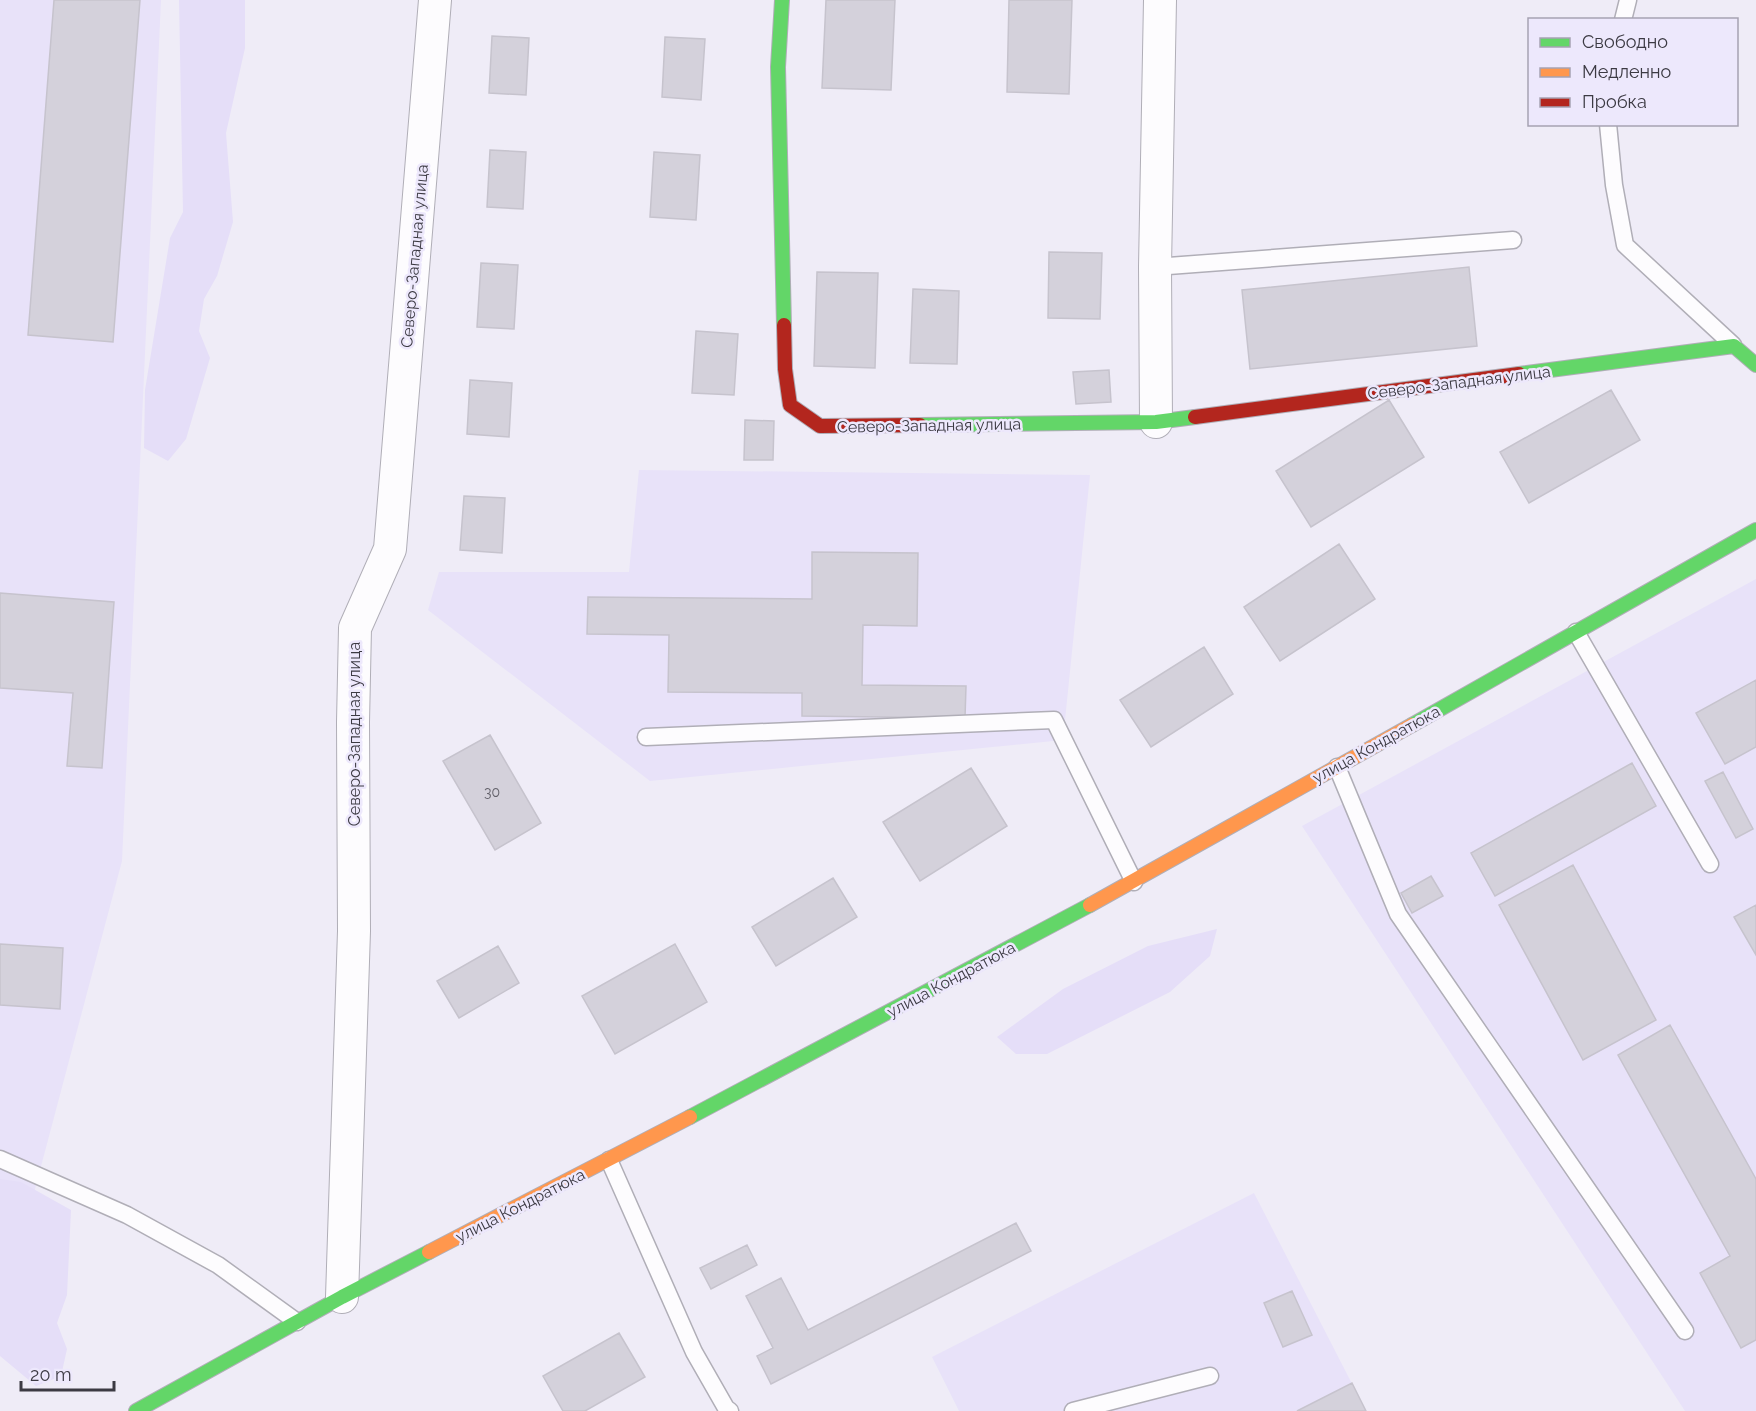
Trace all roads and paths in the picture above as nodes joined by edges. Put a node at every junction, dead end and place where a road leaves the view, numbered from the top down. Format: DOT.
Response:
graph roads {
  1 [pos="435,0"];
  2 [pos="782,0"];
  3 [pos="1160,0"];
  4 [pos="1628,0"];
  5 [pos="1624,18"];
  6 [pos="1608,126"];
  7 [pos="1513,240"];
  8 [pos="1155,267"];
  9 [pos="1734,346"];
  10 [pos="1756,365"];
  11 [pos="1156,422"];
  12 [pos="1756,530"];
  13 [pos="1576,632"];
  14 [pos="646,737"];
  15 [pos="1336,767"];
  16 [pos="1710,864"];
  17 [pos="1134,882"];
  18 [pos="0,1159"];
  19 [pos="609,1160"];
  20 [pos="342,1297"];
  21 [pos="297,1322"];
  22 [pos="1685,1331"];
  23 [pos="1210,1376"];
  24 [pos="136,1411"];
  25 [pos="730,1411"];
  26 [pos="1073,1411"];
  1 -- 20 [label="street, Северо-Западная улица"];
  2 -- 11 [label="main road, Северо-Западная улица"];
  3 -- 8 [label="street"];
  4 -- 5 [label="lane"];
  6 -- 9 [label="lane"];
  7 -- 8 [label="lane"];
  8 -- 11 [label="street"];
  9 -- 10 [label="main road"];
  9 -- 11 [label="main road, Северо-Западная улица"];
  12 -- 13 [label="main road, улица Кондратюка"];
  13 -- 15 [label="main road, улица Кондратюка"];
  13 -- 16 [label="lane"];
  14 -- 17 [label="lane"];
  15 -- 17 [label="main road, улица Кондратюка"];
  15 -- 22 [label="lane"];
  17 -- 19 [label="main road, улица Кондратюка"];
  18 -- 21 [label="lane"];
  19 -- 20 [label="main road, улица Кондратюка"];
  19 -- 25 [label="lane"];
  20 -- 21 [label="main road, улица Кондратюка"];
  21 -- 24 [label="main road, улица Кондратюка"];
  23 -- 26 [label="lane"];
}
